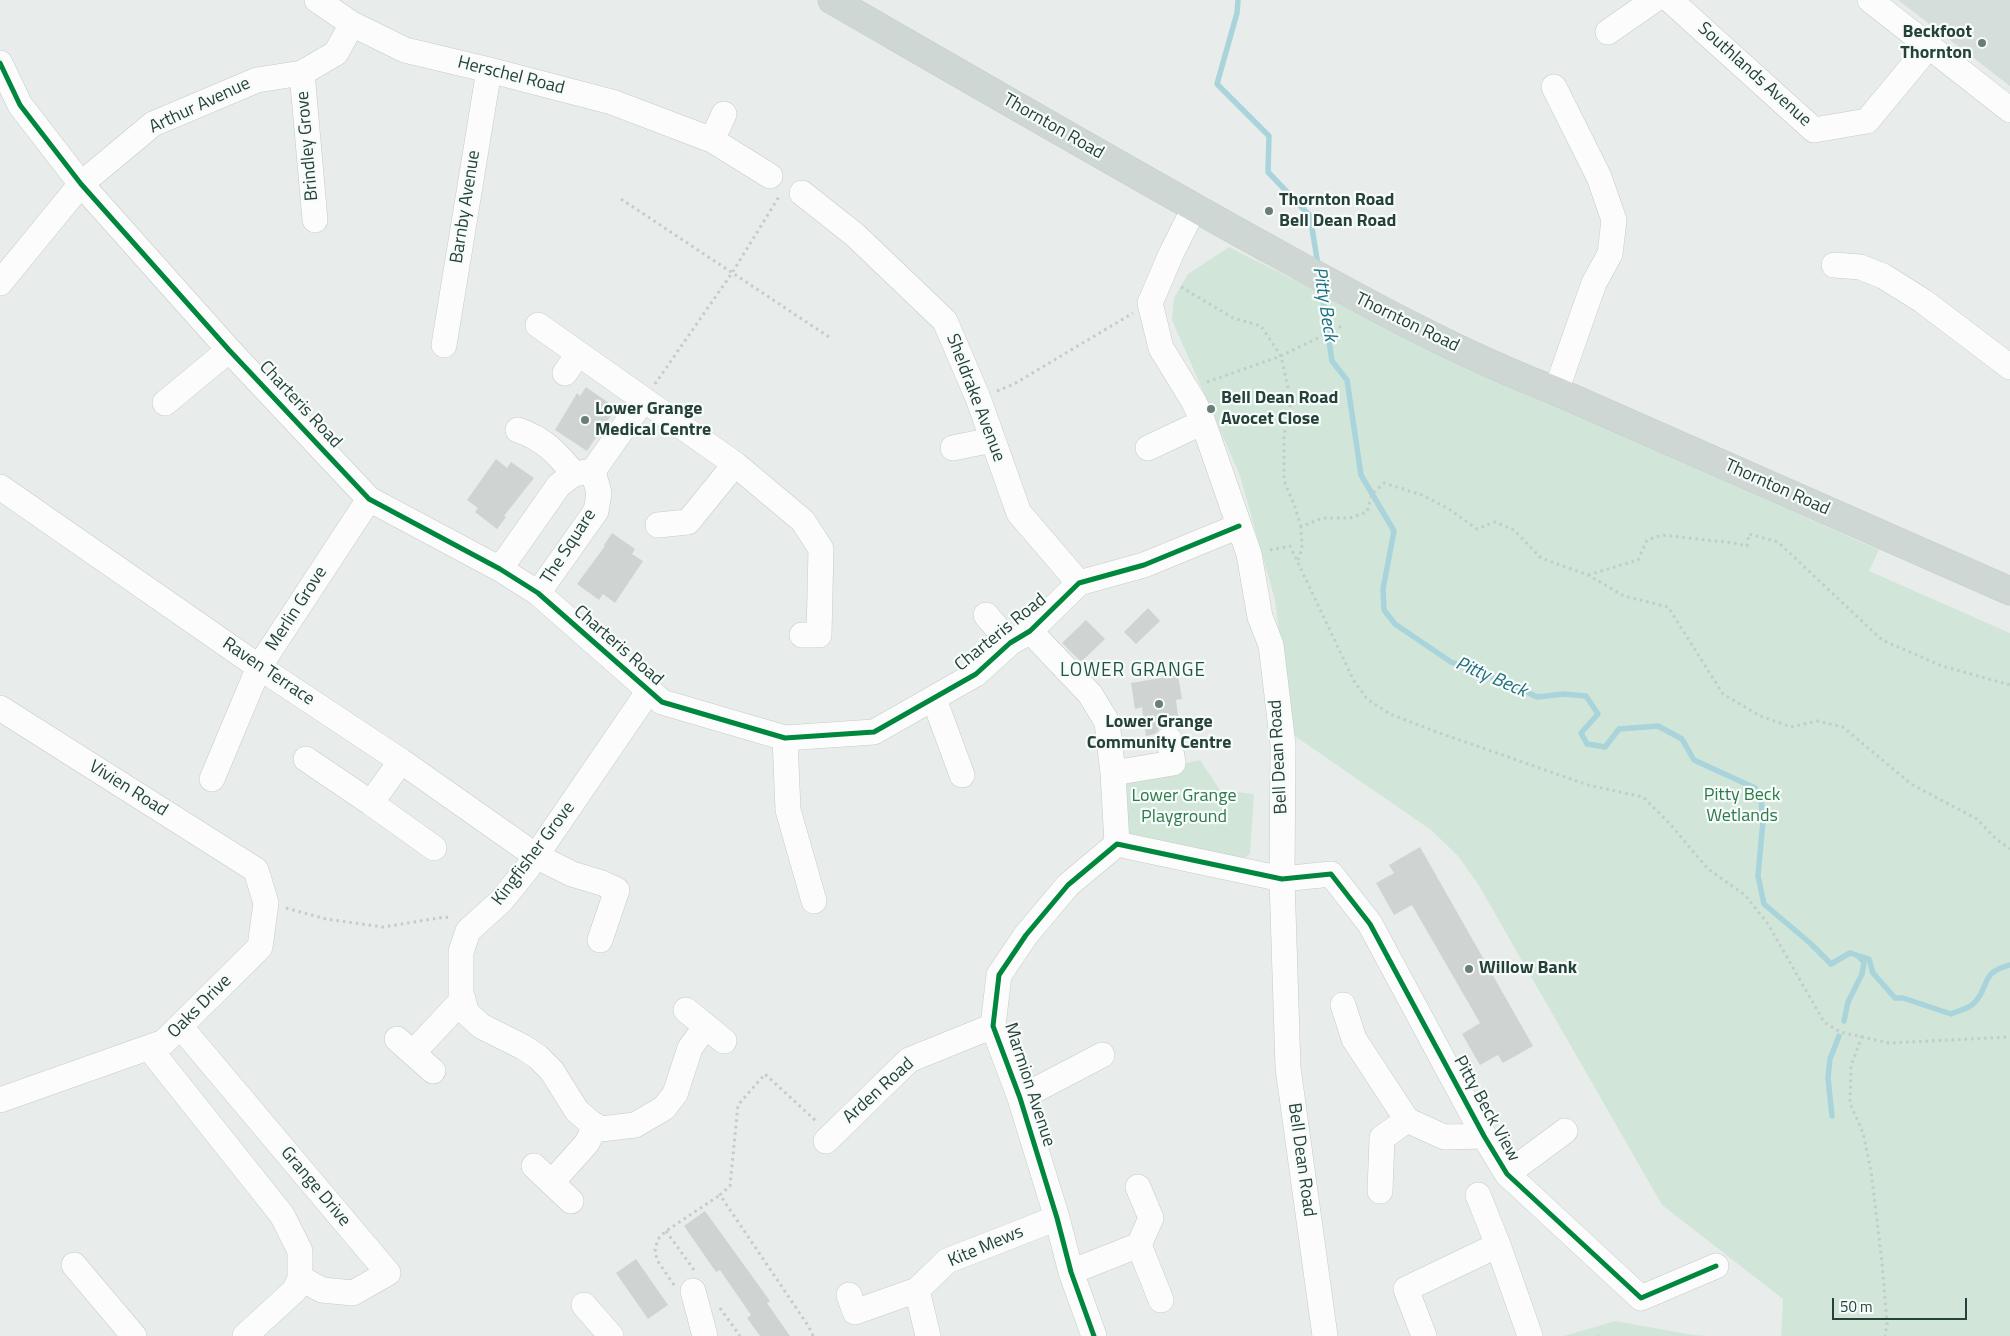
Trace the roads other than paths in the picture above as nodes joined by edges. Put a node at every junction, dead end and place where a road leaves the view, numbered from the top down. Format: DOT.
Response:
graph roads {
  1 [pos="317,0"];
  2 [pos="832,0"];
  3 [pos="1654,0"];
  4 [pos="1670,0"];
  5 [pos="1870,0"];
  6 [pos="352,24"];
  7 [pos="1608,32"];
  8 [pos="1930,45"];
  9 [pos="0,63"];
  10 [pos="489,70"];
  11 [pos="302,73"];
  12 [pos="1554,86"];
  13 [pos="2010,110"];
  14 [pos="724,114"];
  15 [pos="712,140"];
  16 [pos="81,184"];
  17 [pos="785,187"];
  18 [pos="1194,208"];
  19 [pos="315,220"];
  20 [pos="1834,265"];
  21 [pos="0,283"];
  22 [pos="538,325"];
  23 [pos="444,345"];
  24 [pos="229,350"];
  25 [pos="2010,367"];
  26 [pos="1556,391"];
  27 [pos="643,400"];
  28 [pos="166,404"];
  29 [pos="1203,422"];
  30 [pos="518,430"];
  31 [pos="992,440"];
  32 [pos="953,448"];
  33 [pos="1148,448"];
  34 [pos="735,464"];
  35 [pos="583,473"];
  36 [pos="0,487"];
  37 [pos="369,499"];
  38 [pos="658,524"];
  39 [pos="1239,526"];
  40 [pos="500,569"];
  41 [pos="1079,583"];
  42 [pos="2010,592"];
  43 [pos="538,593"];
  44 [pos="986,614"];
  45 [pos="802,635"];
  46 [pos="1020,637"];
  47 [pos="259,667"];
  48 [pos="648,692"];
  49 [pos="934,699"];
  50 [pos="0,708"];
  51 [pos="784,738"];
  52 [pos="1169,738"];
  53 [pos="306,759"];
  54 [pos="401,762"];
  55 [pos="1113,773"];
  56 [pos="962,775"];
  57 [pos="212,779"];
  58 [pos="371,803"];
  59 [pos="1117,844"];
  60 [pos="434,848"];
  61 [pos="536,856"];
  62 [pos="256,870"];
  63 [pos="1282,879"];
  64 [pos="814,901"];
  65 [pos="600,940"];
  66 [pos="463,999"];
  67 [pos="1343,1006"];
  68 [pos="686,1010"];
  69 [pos="180,1026"];
  70 [pos="993,1026"];
  71 [pos="149,1048"];
  72 [pos="1102,1055"];
  73 [pos="432,1071"];
  74 [pos="1020,1098"];
  75 [pos="0,1100"];
  76 [pos="1407,1120"];
  77 [pos="595,1126"];
  78 [pos="1565,1131"];
  79 [pos="1484,1136"];
  80 [pos="829,1138"];
  81 [pos="1508,1174"];
  82 [pos="1138,1187"];
  83 [pos="1380,1191"];
  84 [pos="1478,1195"];
  85 [pos="571,1201"];
  86 [pos="1057,1218"];
  87 [pos="1139,1244"];
  88 [pos="1498,1245"];
  89 [pos="74,1265"];
  90 [pos="1716,1266"];
  91 [pos="1072,1272"];
  92 [pos="300,1278"];
  93 [pos="917,1290"];
  94 [pos="693,1291"];
  95 [pos="849,1295"];
  96 [pos="1161,1300"];
  97 [pos="584,1305"];
  98 [pos="134,1336"];
  99 [pos="245,1336"];
  100 [pos="611,1336"];
  101 [pos="705,1336"];
  102 [pos="928,1336"];
  103 [pos="1094,1336"];
  104 [pos="1326,1336"];
  105 [pos="1424,1336"];
  106 [pos="1530,1336"];
  1 -- 6 [label="street, Herschel Road"];
  2 -- 18 [label="main road, Thornton Road"];
  3 -- 7 [label="street"];
  4 -- 8 [label="street, Southlands Avenue"];
  5 -- 8 [label="street"];
  6 -- 10 [label="street, Herschel Road"];
  6 -- 11 [label="street, Arthur Avenue"];
  8 -- 13 [label="street"];
  9 -- 16 [label="street, Charteris Road"];
  10 -- 15 [label="street, Herschel Road"];
  10 -- 23 [label="street, Barnby Avenue"];
  11 -- 16 [label="street, Arthur Avenue"];
  11 -- 19 [label="street, Brindley Grove"];
  12 -- 26 [label="street"];
  14 -- 15 [label="street"];
  15 -- 17 [label="street, Herschel Road"];
  16 -- 21 [label="street, Arthur Avenue"];
  16 -- 24 [label="street, Charteris Road"];
  17 -- 31 [label="street, Sheldrake Avenue"];
  18 -- 26 [label="main road, Thornton Road"];
  18 -- 29 [label="street, Bell Dean Road"];
  20 -- 25 [label="street"];
  22 -- 27 [label="street"];
  24 -- 28 [label="street"];
  24 -- 37 [label="street, Charteris Road"];
  26 -- 42 [label="main road, Thornton Road"];
  27 -- 34 [label="street"];
  27 -- 35 [label="street"];
  29 -- 33 [label="street"];
  29 -- 39 [label="street, Bell Dean Road"];
  30 -- 35 [label="street"];
  31 -- 32 [label="street"];
  31 -- 41 [label="street, Sheldrake Avenue"];
  34 -- 38 [label="street"];
  34 -- 45 [label="street"];
  35 -- 40 [label="street"];
  35 -- 43 [label="street, The Square"];
  36 -- 47 [label="street, Raven Terrace"];
  37 -- 40 [label="street, Charteris Road"];
  37 -- 47 [label="street, Merlin Grove"];
  39 -- 41 [label="street, Charteris Road"];
  39 -- 63 [label="street, Bell Dean Road"];
  40 -- 43 [label="street, Charteris Road"];
  41 -- 46 [label="street, Charteris Road"];
  43 -- 48 [label="street, Charteris Road"];
  44 -- 46 [label="street"];
  46 -- 49 [label="street, Charteris Road"];
  46 -- 55 [label="street"];
  47 -- 54 [label="street, Raven Terrace"];
  47 -- 57 [label="street, Merlin Grove"];
  48 -- 51 [label="street, Charteris Road"];
  48 -- 61 [label="street, Kingfisher Grove"];
  49 -- 51 [label="street, Charteris Road"];
  49 -- 56 [label="street"];
  50 -- 62 [label="street, Vivien Road"];
  51 -- 64 [label="street"];
  52 -- 55 [label="street"];
  53 -- 58 [label="street"];
  54 -- 58 [label="street"];
  54 -- 61 [label="street, Raven Terrace"];
  55 -- 59 [label="street"];
  58 -- 60 [label="street"];
  59 -- 63 [label="street"];
  59 -- 70 [label="street, Marmion Avenue"];
  61 -- 65 [label="street, Raven Terrace"];
  61 -- 66 [label="street, Kingfisher Grove"];
  62 -- 69 [label="street, Oaks Drive"];
  63 -- 79 [label="street, Pitty Beck View"];
  63 -- 104 [label="street, Bell Dean Road"];
  66 -- 73 [label="street"];
  66 -- 77 [label="street, Kingfisher Grove"];
  67 -- 76 [label="street"];
  68 -- 77 [label="street"];
  69 -- 71 [label="street, Oaks Drive"];
  69 -- 92 [label="street, Grange Drive"];
  70 -- 74 [label="street, Marmion Avenue"];
  70 -- 80 [label="street, Arden Road"];
  71 -- 75 [label="street, Oaks Drive"];
  71 -- 92 [label="street"];
  72 -- 74 [label="street, Marmion Avenue"];
  74 -- 86 [label="street, Marmion Avenue"];
  76 -- 79 [label="street"];
  76 -- 83 [label="street"];
  77 -- 85 [label="street"];
  78 -- 81 [label="street, Pitty Beck View"];
  79 -- 81 [label="street, Pitty Beck View"];
  81 -- 90 [label="street, Pitty Beck View"];
  82 -- 87 [label="street"];
  84 -- 88 [label="street"];
  86 -- 91 [label="street, Marmion Avenue"];
  86 -- 93 [label="street, Kite Mews"];
  87 -- 91 [label="street"];
  87 -- 96 [label="street"];
  88 -- 105 [label="street"];
  88 -- 106 [label="street"];
  89 -- 98 [label="street"];
  91 -- 103 [label="street, Marmion Avenue"];
  92 -- 99 [label="street"];
  93 -- 95 [label="street, Kite Mews"];
  93 -- 102 [label="street"];
  94 -- 101 [label="street"];
  97 -- 100 [label="street"];
}
